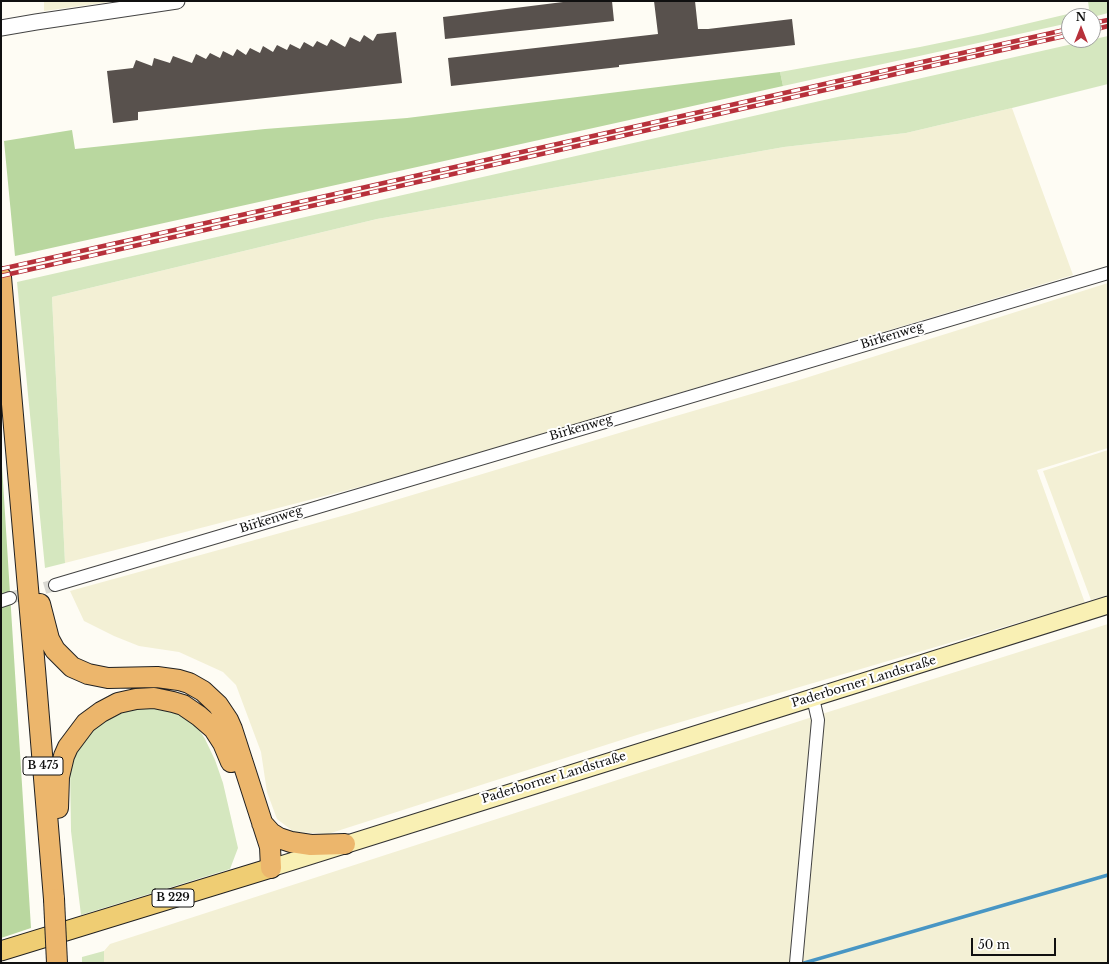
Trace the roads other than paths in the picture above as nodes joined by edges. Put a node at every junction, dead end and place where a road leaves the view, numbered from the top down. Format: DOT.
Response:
graph roads {
  1 [pos="177,1"];
  2 [pos="1,28"];
  3 [pos="1108,272"];
  4 [pos="1,277"];
  5 [pos="23,522"];
  6 [pos="55,585"];
  7 [pos="1108,606"];
  8 [pos="813,698"];
  9 [pos="262,822"];
  10 [pos="345,844"];
  11 [pos="51,862"];
  12 [pos="271,868"];
  13 [pos="1,951"];
  14 [pos="57,963"];
  15 [pos="796,963"];
  1 -- 2 [label="street"];
  3 -- 6 [label="street, Birkenweg"];
  4 -- 5 [label="highway, B 475"];
  5 -- 9 [label="highway"];
  5 -- 11 [label="highway, B 475"];
  7 -- 8 [label="main road, Paderborner Landstraße"];
  8 -- 10 [label="main road, Paderborner Landstraße"];
  8 -- 15 [label="street"];
  9 -- 10 [label="highway"];
  9 -- 12 [label="highway"];
  10 -- 12 [label="main road, Paderborner Landstraße"];
  11 -- 12 [label="highway"];
  11 -- 14 [label="highway, B 475, bridge"];
  12 -- 13 [label="main road, Paderborner Landstraße / B 229"];
}
